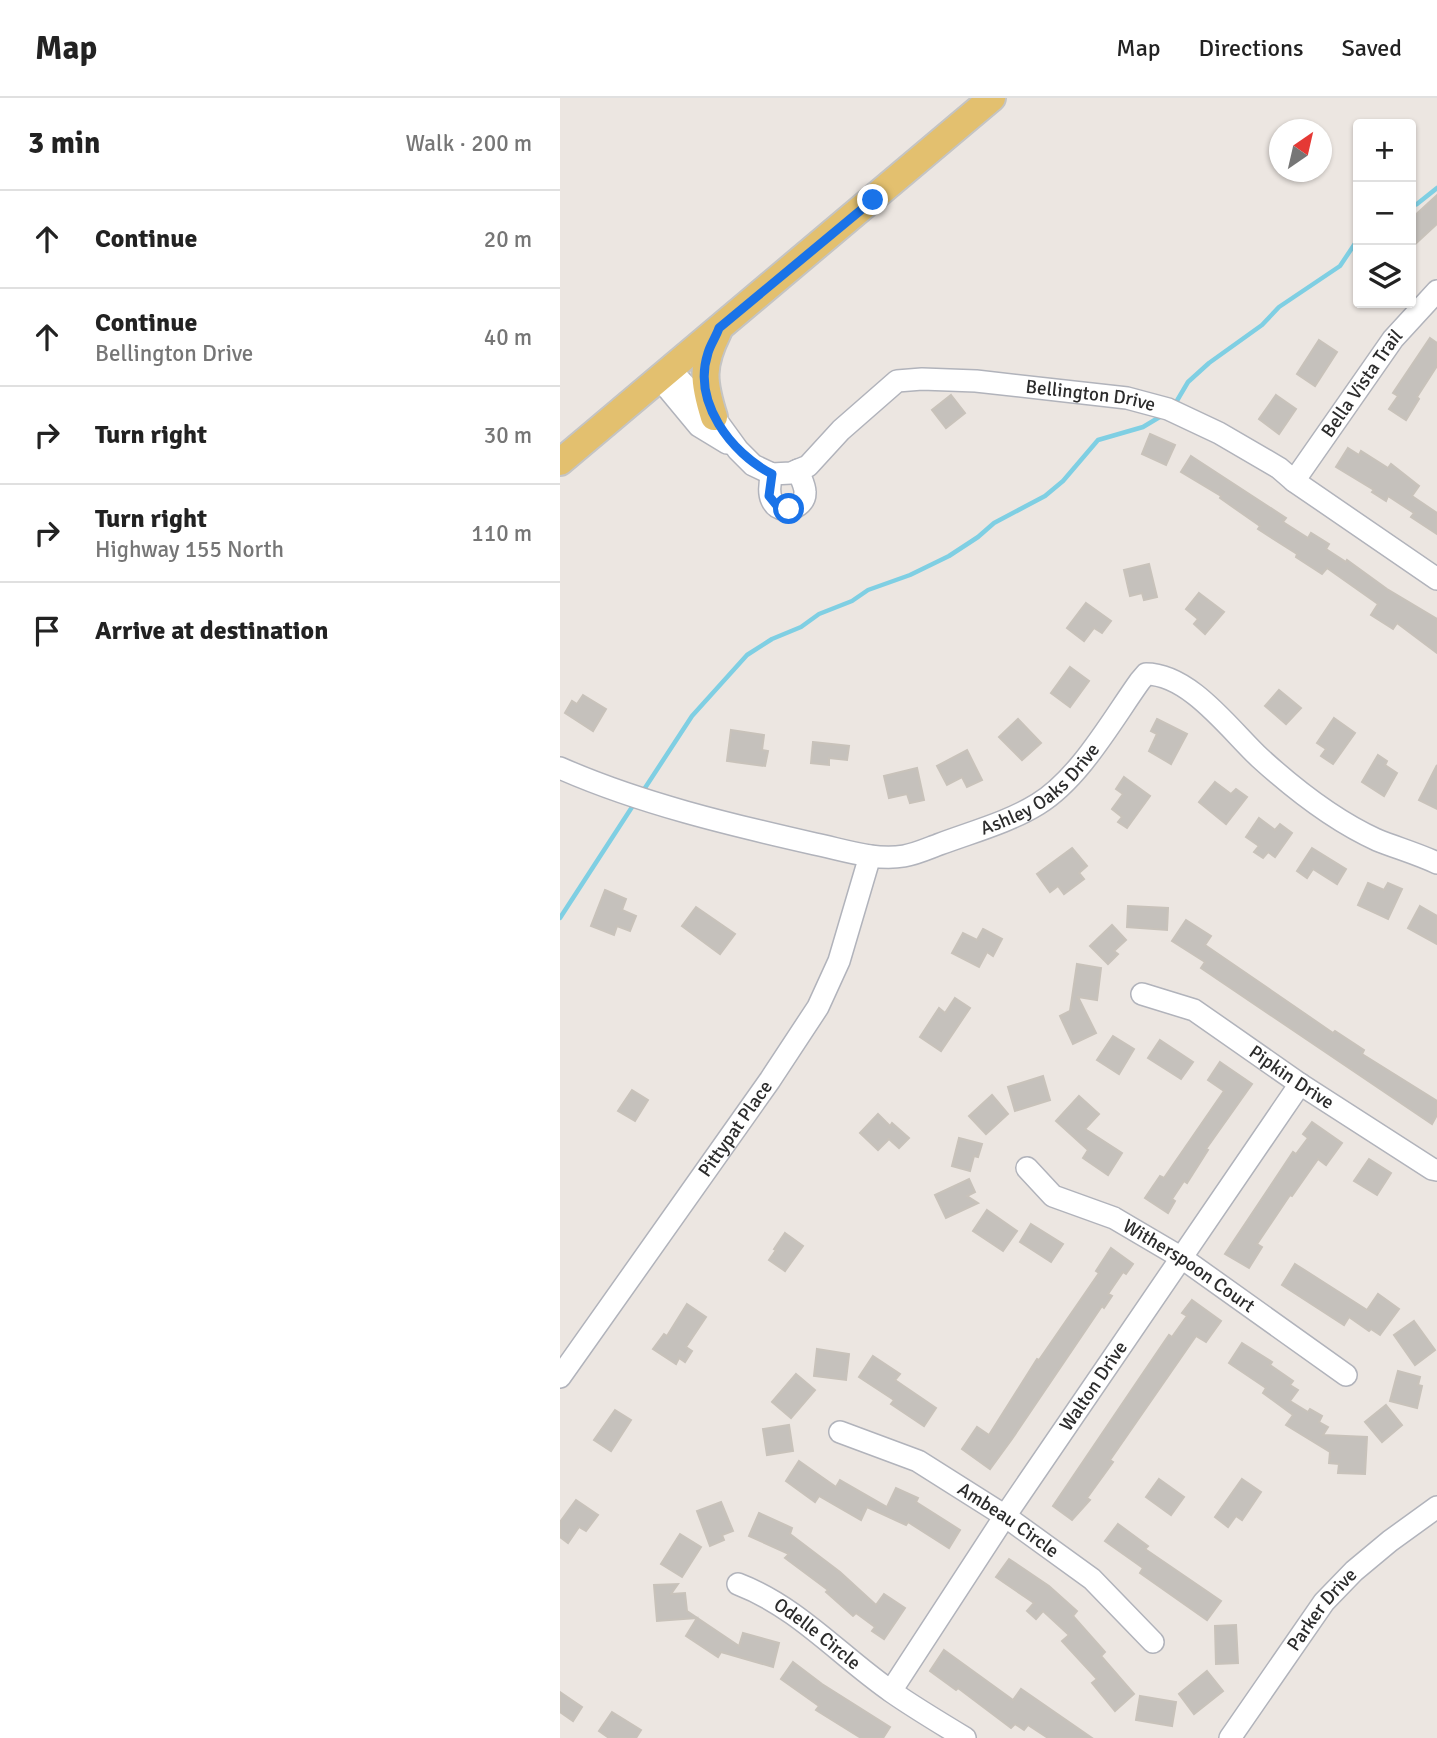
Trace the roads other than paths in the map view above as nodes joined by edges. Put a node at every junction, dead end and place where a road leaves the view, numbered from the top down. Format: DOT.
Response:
graph roads {
  1 [pos="992,98"];
  2 [pos="1437,291"];
  3 [pos="719,328"];
  4 [pos="665,375"];
  5 [pos="714,417"];
  6 [pos="738,450"];
  7 [pos="560,461"];
  8 [pos="798,470"];
  9 [pos="772,474"];
  10 [pos="1294,481"];
  11 [pos="1437,579"];
  12 [pos="560,768"];
  13 [pos="870,856"];
  14 [pos="1437,863"];
  15 [pos="1142,994"];
  16 [pos="1300,1084"];
  17 [pos="1027,1168"];
  18 [pos="1437,1170"];
  19 [pos="1182,1258"];
  20 [pos="1346,1375"];
  21 [pos="560,1377"];
  22 [pos="840,1432"];
  23 [pos="1437,1507"];
  24 [pos="1005,1516"];
  25 [pos="738,1584"];
  26 [pos="1153,1642"];
  27 [pos="891,1691"];
  28 [pos="965,1738"];
  29 [pos="1230,1738"];
  1 -- 3 [label="main road"];
  2 -- 10 [label="street, Bella Vista Trail"];
  3 -- 4 [label="main road"];
  3 -- 5 [label="main road"];
  4 -- 5 [label="street"];
  4 -- 6 [label="street"];
  4 -- 7 [label="main road"];
  5 -- 6 [label="street"];
  6 -- 9 [label="street"];
  8 -- 9 [label="street"];
  8 -- 9 [label="street"];
  8 -- 10 [label="street, Bellington Drive"];
  10 -- 11 [label="street, Bellington Drive"];
  12 -- 13 [label="street, Ashley Oaks Drive"];
  13 -- 14 [label="street, Ashley Oaks Drive"];
  13 -- 21 [label="street, Pittypat Place"];
  15 -- 16 [label="street, Pipkin Drive"];
  16 -- 18 [label="street, Pipkin Drive"];
  16 -- 19 [label="street, Walton Drive"];
  17 -- 19 [label="street, Witherspoon Court"];
  19 -- 20 [label="street, Witherspoon Court"];
  19 -- 24 [label="street, Walton Drive"];
  22 -- 24 [label="street, Ambeau Circle"];
  23 -- 29 [label="street, Parker Drive"];
  24 -- 26 [label="street, Ambeau Circle"];
  24 -- 27 [label="street, Walton Drive"];
  25 -- 27 [label="street, Odelle Circle"];
  27 -- 28 [label="street, Odelle Circle"];
}
